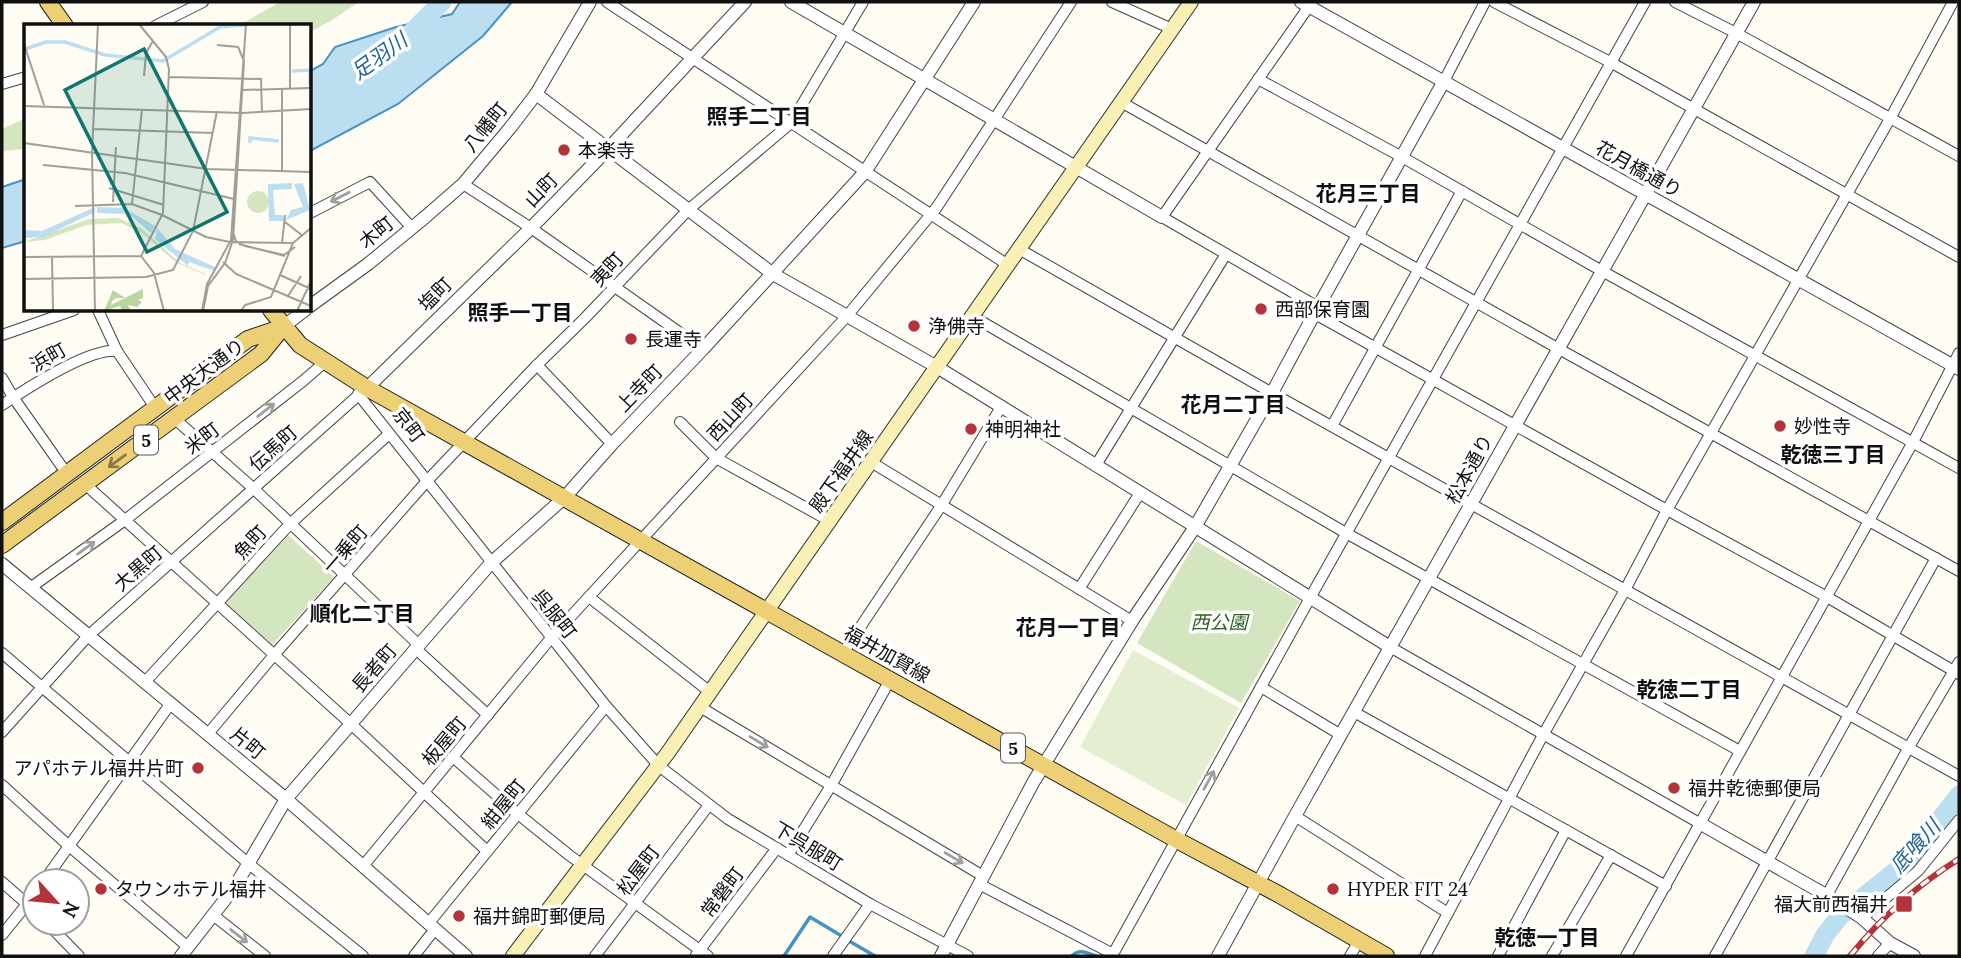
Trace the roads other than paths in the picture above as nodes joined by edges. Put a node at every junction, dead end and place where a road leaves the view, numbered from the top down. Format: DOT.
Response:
graph roads {
  1 [pos="48,2"];
  2 [pos="203,2"];
  3 [pos="590,2"];
  4 [pos="607,2"];
  5 [pos="745,2"];
  6 [pos="792,2"];
  7 [pos="863,2"];
  8 [pos="974,2"];
  9 [pos="1071,2"];
  10 [pos="1112,2"];
  11 [pos="1191,2"];
  12 [pos="1485,2"];
  13 [pos="1494,2"];
  14 [pos="1645,2"];
  15 [pos="1675,2"];
  16 [pos="1754,2"];
  17 [pos="1953,2"];
  18 [pos="1307,3"];
  19 [pos="64,24"];
  20 [pos="159,24"];
  21 [pos="1172,29"];
  22 [pos="845,33"];
  23 [pos="1736,33"];
  24 [pos="692,58"];
  25 [pos="1612,63"];
  26 [pos="24,78"];
  27 [pos="924,79"];
  28 [pos="1258,79"];
  29 [pos="1444,81"];
  30 [pos="2,84"];
  31 [pos="536,94"];
  32 [pos="1121,102"];
  33 [pos="1693,108"];
  34 [pos="1891,117"];
  35 [pos="995,120"];
  36 [pos="791,123"];
  37 [pos="608,149"];
  38 [pos="1564,149"];
  39 [pos="1208,151"];
  40 [pos="1959,156"];
  41 [pos="1402,157"];
  42 [pos="1076,167"];
  43 [pos="865,172"];
  44 [pos="463,184"];
  45 [pos="1462,191"];
  46 [pos="1645,194"];
  47 [pos="1846,195"];
  48 [pos="688,210"];
  49 [pos="312,212"];
  50 [pos="930,215"];
  51 [pos="1162,217"];
  52 [pos="1521,224"];
  53 [pos="412,228"];
  54 [pos="531,228"];
  55 [pos="1358,236"];
  56 [pos="1019,249"];
  57 [pos="1226,254"];
  58 [pos="1959,257"];
  59 [pos="1008,265"];
  60 [pos="1419,270"];
  61 [pos="1602,271"];
  62 [pos="772,274"];
  63 [pos="1799,279"];
  64 [pos="614,286"];
  65 [pos="1477,303"];
  66 [pos="312,305"];
  67 [pos="1316,311"];
  68 [pos="68,312"];
  69 [pos="99,312"];
  70 [pos="272,312"];
  71 [pos="302,312"];
  72 [pos="847,316"];
  73 [pos="972,316"];
  74 [pos="283,327"];
  75 [pos="2,335"];
  76 [pos="1175,338"];
  77 [pos="1375,348"];
  78 [pos="703,349"];
  79 [pos="1559,349"];
  80 [pos="117,351"];
  81 [pos="1756,355"];
  82 [pos="324,362"];
  83 [pos="1957,363"];
  84 [pos="537,365"];
  85 [pos="937,367"];
  86 [pos="2,378"];
  87 [pos="1433,380"];
  88 [pos="363,391"];
  89 [pos="1272,393"];
  90 [pos="13,397"];
  91 [pos="2,405"];
  92 [pos="1001,407"];
  93 [pos="156,409"];
  94 [pos="1131,409"];
  95 [pos="175,419"];
  96 [pos="680,422"];
  97 [pos="1332,426"];
  98 [pos="1515,426"];
  99 [pos="389,434"];
  100 [pos="1712,434"];
  101 [pos="464,442"];
  102 [pos="1913,442"];
  103 [pos="612,444"];
  104 [pos="212,452"];
  105 [pos="716,458"];
  106 [pos="1389,458"];
  107 [pos="871,462"];
  108 [pos="1096,466"];
  109 [pos="1230,467"];
  110 [pos="1959,468"];
  111 [pos="67,474"];
  112 [pos="426,481"];
  113 [pos="85,484"];
  114 [pos="254,489"];
  115 [pos="1140,493"];
  116 [pos="565,497"];
  117 [pos="1471,503"];
  118 [pos="941,506"];
  119 [pos="1667,510"];
  120 [pos="125,520"];
  121 [pos="1870,520"];
  122 [pos="830,521"];
  123 [pos="2,522"];
  124 [pos="290,524"];
  125 [pos="212,527"];
  126 [pos="1195,527"];
  127 [pos="1346,533"];
  128 [pos="640,541"];
  129 [pos="2,545"];
  130 [pos="1936,558"];
  131 [pos="171,562"];
  132 [pos="491,563"];
  133 [pos="2,564"];
  134 [pos="1959,571"];
  135 [pos="345,575"];
  136 [pos="1429,579"];
  137 [pos="30,588"];
  138 [pos="1079,589"];
  139 [pos="1625,590"];
  140 [pos="589,597"];
  141 [pos="1827,597"];
  142 [pos="1310,598"];
  143 [pos="217,603"];
  144 [pos="767,611"];
  145 [pos="1132,621"];
  146 [pos="88,636"];
  147 [pos="1893,636"];
  148 [pos="551,638"];
  149 [pos="417,647"];
  150 [pos="1391,647"];
  151 [pos="2,653"];
  152 [pos="843,653"];
  153 [pos="274,655"];
  154 [pos="1582,665"];
  155 [pos="1958,669"];
  156 [pos="1782,676"];
  157 [pos="890,680"];
  158 [pos="145,682"];
  159 [pos="43,687"];
  160 [pos="1261,687"];
  161 [pos="710,692"];
  162 [pos="171,703"];
  163 [pos="606,706"];
  164 [pos="700,707"];
  165 [pos="1354,712"];
  166 [pos="1849,713"];
  167 [pos="488,715"];
  168 [pos="351,724"];
  169 [pos="2,732"];
  170 [pos="207,735"];
  171 [pos="1341,735"];
  172 [pos="1543,735"];
  173 [pos="1909,747"];
  174 [pos="1740,751"];
  175 [pos="453,757"];
  176 [pos="129,761"];
  177 [pos="1044,765"];
  178 [pos="659,766"];
  179 [pos="1957,772"];
  180 [pos="832,784"];
  181 [pos="2,785"];
  182 [pos="424,792"];
  183 [pos="1509,798"];
  184 [pos="286,799"];
  185 [pos="709,805"];
  186 [pos="518,814"];
  187 [pos="1295,817"];
  188 [pos="1959,820"];
  189 [pos="1701,824"];
  190 [pos="1566,830"];
  191 [pos="1175,839"];
  192 [pos="69,846"];
  193 [pos="777,848"];
  194 [pos="487,851"];
  195 [pos="788,855"];
  196 [pos="1611,855"];
  197 [pos="1767,861"];
  198 [pos="249,864"];
  199 [pos="363,866"];
  200 [pos="583,866"];
  201 [pos="54,867"];
  202 [pos="981,880"];
  203 [pos="2,882"];
  204 [pos="1258,883"];
  205 [pos="1666,886"];
  206 [pos="21,895"];
  207 [pos="1831,898"];
  208 [pos="635,903"];
  209 [pos="870,904"];
  210 [pos="1448,913"];
  211 [pos="21,915"];
  212 [pos="212,915"];
  213 [pos="1860,917"];
  214 [pos="432,926"];
  215 [pos="2,935"];
  216 [pos="58,937"];
  217 [pos="1359,941"];
  218 [pos="1890,943"];
  219 [pos="944,951"];
  220 [pos="184,952"];
  221 [pos="72,954"];
  222 [pos="701,954"];
  223 [pos="1113,955"];
  224 [pos="265,956"];
  225 [pos="363,956"];
  226 [pos="414,956"];
  227 [pos="466,956"];
  228 [pos="513,956"];
  229 [pos="595,956"];
  230 [pos="833,956"];
  231 [pos="968,956"];
  232 [pos="1219,956"];
  233 [pos="1350,956"];
  234 [pos="1386,956"];
  235 [pos="1425,956"];
  236 [pos="1498,956"];
  237 [pos="1552,956"];
  238 [pos="1626,956"];
  239 [pos="1715,956"];
  240 [pos="1878,956"];
  241 [pos="1914,956"];
  1 -- 19 [label="main road"];
  2 -- 20 [label="street"];
  3 -- 31 [label="street, 八幡町"];
  4 -- 24 [label="street"];
  5 -- 24 [label="street, 山町"];
  6 -- 22 [label="street"];
  7 -- 22 [label="street, 夷町"];
  8 -- 27 [label="street, 上寺町"];
  9 -- 35 [label="street, 西山町"];
  10 -- 21 [label="street"];
  11 -- 21 [label="main road, 殿下福井線"];
  12 -- 29 [label="street"];
  13 -- 25 [label="street"];
  14 -- 25 [label="street"];
  15 -- 23 [label="street"];
  16 -- 23 [label="street, 松本通り"];
  17 -- 34 [label="street"];
  18 -- 28 [label="street"];
  18 -- 29 [label="street, 花月橋通り"];
  21 -- 32 [label="main road, 殿下福井線"];
  22 -- 27 [label="street"];
  22 -- 36 [label="street, 夷町"];
  23 -- 33 [label="street, 松本通り"];
  23 -- 34 [label="street"];
  24 -- 36 [label="street"];
  24 -- 37 [label="street, 山町"];
  25 -- 33 [label="street"];
  25 -- 38 [label="street"];
  26 -- 30 [label="street"];
  27 -- 35 [label="street"];
  27 -- 43 [label="street, 上寺町"];
  28 -- 39 [label="street"];
  28 -- 41 [label="street"];
  29 -- 38 [label="street, 花月橋通り"];
  29 -- 41 [label="street"];
  31 -- 37 [label="street"];
  31 -- 44 [label="street, 八幡町"];
  32 -- 39 [label="street"];
  32 -- 42 [label="main road, 殿下福井線"];
  33 -- 46 [label="street, 松本通り"];
  33 -- 47 [label="street"];
  34 -- 40 [label="street"];
  34 -- 47 [label="street"];
  35 -- 42 [label="street"];
  35 -- 50 [label="street, 西山町"];
  36 -- 43 [label="street"];
  36 -- 48 [label="street, 夷町"];
  37 -- 48 [label="street"];
  37 -- 54 [label="street, 山町"];
  38 -- 46 [label="street, 花月橋通り"];
  38 -- 52 [label="street"];
  39 -- 51 [label="street"];
  39 -- 55 [label="street"];
  41 -- 45 [label="street"];
  41 -- 55 [label="street"];
  42 -- 51 [label="street"];
  42 -- 56 [label="main road, 殿下福井線"];
  43 -- 50 [label="street"];
  43 -- 62 [label="street, 上寺町"];
  44 -- 53 [label="street, 木町"];
  44 -- 54 [label="street"];
  45 -- 52 [label="street"];
  45 -- 60 [label="street"];
  46 -- 61 [label="street, 松本通り"];
  46 -- 63 [label="street, 花月橋通り"];
  47 -- 58 [label="street"];
  47 -- 63 [label="street"];
  48 -- 62 [label="street"];
  48 -- 64 [label="street, 夷町"];
  53 -- 49 [label="street, one-way"];
  50 -- 59 [label="street"];
  50 -- 72 [label="street, 西山町"];
  51 -- 57 [label="street"];
  52 -- 61 [label="street"];
  52 -- 65 [label="street"];
  53 -- 66 [label="street, 木町"];
  54 -- 64 [label="street"];
  54 -- 88 [label="street, 塩町"];
  55 -- 60 [label="street"];
  55 -- 67 [label="street"];
  56 -- 59 [label="main road, 殿下福井線"];
  56 -- 76 [label="street"];
  57 -- 67 [label="street"];
  57 -- 76 [label="street"];
  59 -- 73 [label="main road, 殿下福井線"];
  60 -- 65 [label="street"];
  60 -- 77 [label="street"];
  61 -- 79 [label="street, 松本通り"];
  61 -- 81 [label="street"];
  62 -- 72 [label="street"];
  62 -- 78 [label="street, 上寺町"];
  63 -- 81 [label="street"];
  63 -- 83 [label="street, 花月橋通り"];
  64 -- 78 [label="street"];
  64 -- 84 [label="street, 夷町"];
  65 -- 79 [label="street"];
  65 -- 87 [label="street"];
  67 -- 77 [label="street"];
  67 -- 89 [label="street"];
  68 -- 75 [label="street"];
  69 -- 80 [label="street"];
  70 -- 74 [label="main road, 京町"];
  71 -- 74 [label="street"];
  72 -- 85 [label="street"];
  72 -- 105 [label="street, 西山町"];
  73 -- 85 [label="main road, 殿下福井線"];
  73 -- 94 [label="street"];
  74 -- 82 [label="main road, 京町 / 5"];
  74 -- 93 [label="main road, 中央大通り / 5"];
  74 -- 95 [label="main road, 中央大通り / 5"];
  76 -- 89 [label="street"];
  76 -- 94 [label="street"];
  77 -- 87 [label="street"];
  77 -- 97 [label="street"];
  78 -- 103 [label="street, 上寺町"];
  79 -- 98 [label="street, 松本通り"];
  79 -- 100 [label="street"];
  80 -- 90 [label="street, 浜町"];
  80 -- 93 [label="street"];
  81 -- 100 [label="street"];
  81 -- 102 [label="street"];
  82 -- 88 [label="main road, 京町 / 5"];
  104 -- 82 [label="street, 米町, one-way"];
  83 -- 102 [label="street"];
  84 -- 101 [label="street, 夷町"];
  84 -- 103 [label="street"];
  85 -- 92 [label="street"];
  85 -- 107 [label="main road, 殿下福井線"];
  86 -- 90 [label="street"];
  87 -- 98 [label="street"];
  87 -- 106 [label="street"];
  88 -- 99 [label="street, 京町"];
  88 -- 101 [label="main road, 福井加賀線 / 5"];
  88 -- 114 [label="street, 伝馬町"];
  89 -- 97 [label="street"];
  89 -- 109 [label="street"];
  90 -- 91 [label="street, 浜町"];
  90 -- 111 [label="street"];
  92 -- 108 [label="street"];
  92 -- 118 [label="street"];
  93 -- 111 [label="main road, 中央大通り / 5"];
  94 -- 108 [label="street"];
  94 -- 109 [label="street"];
  95 -- 104 [label="street"];
  95 -- 113 [label="main road, 中央大通り / 5, one-way"];
  96 -- 105 [label="street"];
  97 -- 106 [label="street"];
  98 -- 117 [label="street, 松本通り"];
  98 -- 119 [label="street"];
  99 -- 112 [label="street, 京町"];
  99 -- 124 [label="street, 魚町"];
  100 -- 119 [label="street"];
  100 -- 121 [label="street"];
  101 -- 112 [label="street, 一乗町"];
  101 -- 116 [label="main road, 福井加賀線 / 5"];
  102 -- 110 [label="street"];
  102 -- 121 [label="street"];
  103 -- 116 [label="street, 上寺町"];
  104 -- 114 [label="street"];
  104 -- 120 [label="street, 米町"];
  105 -- 122 [label="street"];
  105 -- 128 [label="street, 西山町"];
  106 -- 117 [label="street"];
  106 -- 127 [label="street"];
  107 -- 118 [label="street"];
  107 -- 122 [label="main road, 殿下福井線"];
  108 -- 115 [label="street"];
  109 -- 126 [label="street"];
  109 -- 127 [label="street"];
  111 -- 123 [label="main road, 中央大通り / 5"];
  112 -- 132 [label="street, 呉服町"];
  112 -- 135 [label="street, 一乗町"];
  113 -- 120 [label="street"];
  113 -- 129 [label="main road, 中央大通り / 5"];
  114 -- 124 [label="street"];
  114 -- 125 [label="street, 伝馬町"];
  115 -- 126 [label="street"];
  115 -- 138 [label="street"];
  116 -- 128 [label="main road, 福井加賀線 / 5"];
  116 -- 132 [label="street, 上寺町"];
  117 -- 136 [label="street, 松本通り"];
  117 -- 139 [label="street"];
  118 -- 138 [label="street"];
  118 -- 152 [label="street"];
  119 -- 139 [label="street"];
  119 -- 141 [label="street"];
  120 -- 131 [label="street"];
  137 -- 120 [label="street, 米町, one-way"];
  121 -- 130 [label="street"];
  121 -- 141 [label="street"];
  122 -- 144 [label="main road, 殿下福井線"];
  124 -- 135 [label="street"];
  124 -- 143 [label="street, 魚町"];
  125 -- 131 [label="street, 大黒町"];
  126 -- 142 [label="street"];
  126 -- 145 [label="street"];
  127 -- 136 [label="street"];
  127 -- 142 [label="street"];
  128 -- 140 [label="street, 西山町"];
  128 -- 144 [label="main road, 福井加賀線 / 5"];
  130 -- 134 [label="street"];
  130 -- 147 [label="street"];
  131 -- 143 [label="street"];
  131 -- 146 [label="street, 大黒町"];
  132 -- 148 [label="street, 呉服町"];
  132 -- 149 [label="street, 長者町"];
  133 -- 137 [label="street, 片町"];
  135 -- 149 [label="street"];
  135 -- 153 [label="street, 一乗町"];
  136 -- 150 [label="street, 松本通り"];
  136 -- 154 [label="street"];
  137 -- 146 [label="street, 片町"];
  138 -- 145 [label="street"];
  139 -- 154 [label="street"];
  139 -- 156 [label="street"];
  140 -- 148 [label="street, 西山町"];
  140 -- 161 [label="street"];
  141 -- 147 [label="street"];
  141 -- 156 [label="street"];
  142 -- 150 [label="street"];
  142 -- 160 [label="street"];
  143 -- 153 [label="street"];
  143 -- 158 [label="street, 魚町"];
  144 -- 152 [label="main road, 福井加賀線 / 5"];
  144 -- 161 [label="main road, 殿下福井線"];
  145 -- 177 [label="street"];
  146 -- 158 [label="street, 片町"];
  146 -- 159 [label="street, 大黒町"];
  147 -- 155 [label="street"];
  147 -- 166 [label="street"];
  148 -- 163 [label="street, 呉服町"];
  148 -- 167 [label="street, 板屋町"];
  149 -- 167 [label="street"];
  149 -- 168 [label="street, 長者町"];
  150 -- 165 [label="street, 松本通り"];
  150 -- 172 [label="street"];
  151 -- 159 [label="street"];
  152 -- 157 [label="main road, 福井加賀線 / 5"];
  153 -- 168 [label="street"];
  153 -- 170 [label="street, 一乗町"];
  154 -- 172 [label="street"];
  154 -- 174 [label="street"];
  155 -- 173 [label="street"];
  156 -- 166 [label="street"];
  156 -- 174 [label="street"];
  157 -- 177 [label="main road, 福井加賀線 / 5"];
  157 -- 180 [label="street"];
  158 -- 162 [label="street, 片町"];
  159 -- 169 [label="street, 大黒町"];
  159 -- 176 [label="street"];
  160 -- 171 [label="street"];
  191 -- 160 [label="street, one-way"];
  161 -- 164 [label="main road, 殿下福井線"];
  162 -- 170 [label="street, 片町"];
  162 -- 176 [label="street"];
  163 -- 178 [label="street, 呉服町"];
  163 -- 186 [label="street, 紺屋町"];
  164 -- 178 [label="main road, 殿下福井線"];
  164 -- 180 [label="street, one-way"];
  165 -- 171 [label="street, 松本通り"];
  165 -- 183 [label="street"];
  166 -- 173 [label="street"];
  166 -- 197 [label="street"];
  167 -- 175 [label="street, 板屋町"];
  168 -- 182 [label="street"];
  168 -- 184 [label="street, 長者町"];
  170 -- 184 [label="street, 片町"];
  171 -- 187 [label="street, 松本通り"];
  172 -- 183 [label="street"];
  172 -- 189 [label="street"];
  173 -- 179 [label="street"];
  173 -- 207 [label="street"];
  174 -- 189 [label="street"];
  175 -- 182 [label="street, 板屋町"];
  175 -- 186 [label="street"];
  176 -- 192 [label="street"];
  176 -- 198 [label="street"];
  177 -- 191 [label="main road, 福井加賀線 / 5"];
  177 -- 202 [label="street"];
  178 -- 185 [label="street, 呉服町"];
  178 -- 200 [label="main road, 殿下福井線"];
  180 -- 195 [label="street"];
  180 -- 202 [label="street, one-way"];
  181 -- 192 [label="street"];
  182 -- 194 [label="street"];
  182 -- 199 [label="street, 板屋町"];
  183 -- 190 [label="street"];
  183 -- 210 [label="street"];
  184 -- 198 [label="street, 長者町"];
  184 -- 199 [label="street, 片町"];
  185 -- 193 [label="street, 下呉服町"];
  185 -- 208 [label="street, 松屋町"];
  186 -- 194 [label="street, 紺屋町"];
  186 -- 200 [label="street"];
  187 -- 204 [label="street, 松本通り"];
  187 -- 210 [label="street"];
  188 -- 213 [label="street"];
  189 -- 197 [label="street"];
  189 -- 205 [label="street"];
  190 -- 196 [label="street"];
  190 -- 236 [label="street"];
  191 -- 204 [label="main road, 福井加賀線 / 5"];
  191 -- 223 [label="street"];
  192 -- 201 [label="street"];
  192 -- 220 [label="street"];
  193 -- 195 [label="street, 下呉服町"];
  193 -- 222 [label="street, 常磐町"];
  194 -- 214 [label="street, 紺屋町"];
  195 -- 209 [label="street, 下呉服町"];
  196 -- 205 [label="street"];
  196 -- 237 [label="street"];
  197 -- 207 [label="street"];
  197 -- 239 [label="street"];
  198 -- 212 [label="street, 長者町"];
  198 -- 225 [label="street"];
  199 -- 214 [label="street, 片町"];
  200 -- 208 [label="street"];
  200 -- 228 [label="main road, 殿下福井線"];
  202 -- 219 [label="street"];
  202 -- 223 [label="street"];
  203 -- 206 [label="street"];
  204 -- 217 [label="main road, 福井加賀線 / 5"];
  204 -- 232 [label="street, 松本通り"];
  205 -- 238 [label="street"];
  207 -- 213 [label="street"];
  208 -- 222 [label="street"];
  208 -- 229 [label="street, 松屋町"];
  209 -- 219 [label="street, 下呉服町"];
  209 -- 230 [label="street"];
  210 -- 235 [label="street"];
  211 -- 215 [label="street"];
  212 -- 220 [label="street, 長者町"];
  212 -- 224 [label="street, one-way"];
  213 -- 218 [label="street"];
  214 -- 226 [label="street, 紺屋町"];
  214 -- 227 [label="street, 片町"];
  216 -- 221 [label="street"];
  217 -- 233 [label="street"];
  217 -- 234 [label="main road, 福井加賀線 / 5"];
  218 -- 240 [label="street"];
  218 -- 241 [label="street"];
  219 -- 231 [label="street, 下呉服町"];
}
